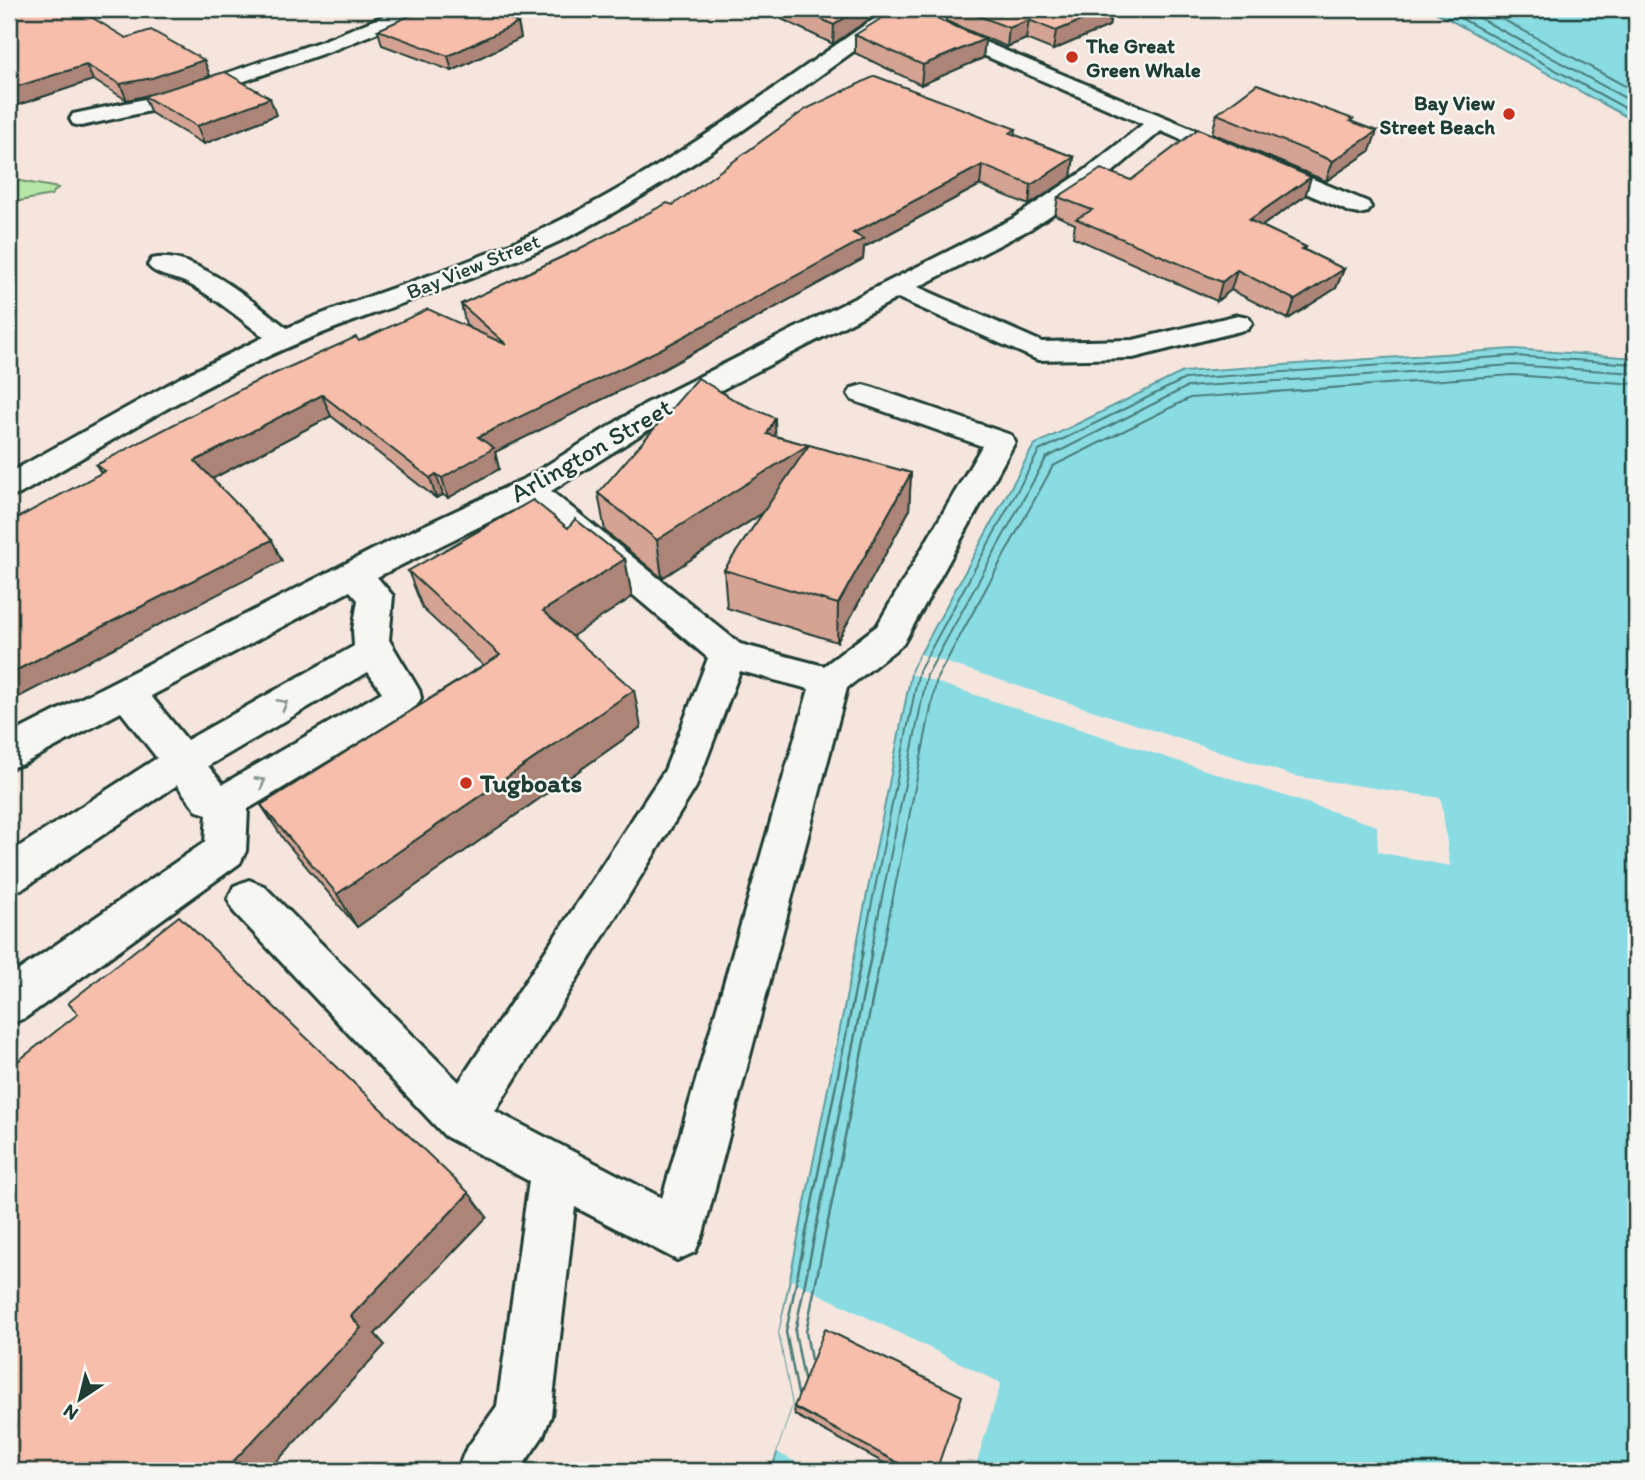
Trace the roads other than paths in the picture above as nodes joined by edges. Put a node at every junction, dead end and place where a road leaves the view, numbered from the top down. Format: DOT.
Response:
graph roads {
  1 [pos="418,9"];
  2 [pos="904,10"];
  3 [pos="81,119"];
  4 [pos="1159,122"];
  5 [pos="1359,207"];
  6 [pos="161,265"];
  7 [pos="898,288"];
  8 [pos="1238,323"];
  9 [pos="284,340"];
  10 [pos="863,394"];
  11 [pos="9,487"];
  12 [pos="528,489"];
  13 [pos="353,574"];
  14 [pos="375,651"];
  15 [pos="728,654"];
  16 [pos="830,681"];
  17 [pos="127,692"];
  18 [pos="9,753"];
  19 [pos="182,762"];
  20 [pos="228,801"];
  21 [pos="9,875"];
  22 [pos="249,900"];
  23 [pos="9,1003"];
  24 [pos="462,1119"];
  25 [pos="555,1169"];
  26 [pos="485,1471"];
  1 -- 3 [label="street"];
  2 -- 4 [label="street"];
  2 -- 9 [label="street, Bay View Street"];
  4 -- 5 [label="street"];
  4 -- 7 [label="street, Arlington Street"];
  6 -- 9 [label="street"];
  7 -- 8 [label="street"];
  7 -- 12 [label="street, Arlington Street"];
  9 -- 11 [label="street, Bay View Street"];
  10 -- 16 [label="street"];
  12 -- 13 [label="street, Arlington Street"];
  12 -- 15 [label="street"];
  13 -- 14 [label="street"];
  13 -- 17 [label="street, Arlington Street"];
  19 -- 14 [label="street, one-way"];
  20 -- 14 [label="street, one-way"];
  15 -- 16 [label="street"];
  15 -- 24 [label="street"];
  16 -- 25 [label="street"];
  17 -- 18 [label="street, Arlington Street"];
  17 -- 19 [label="street"];
  19 -- 20 [label="street"];
  19 -- 21 [label="street"];
  20 -- 23 [label="street"];
  22 -- 24 [label="street"];
  24 -- 25 [label="street"];
  25 -- 26 [label="street"];
}
